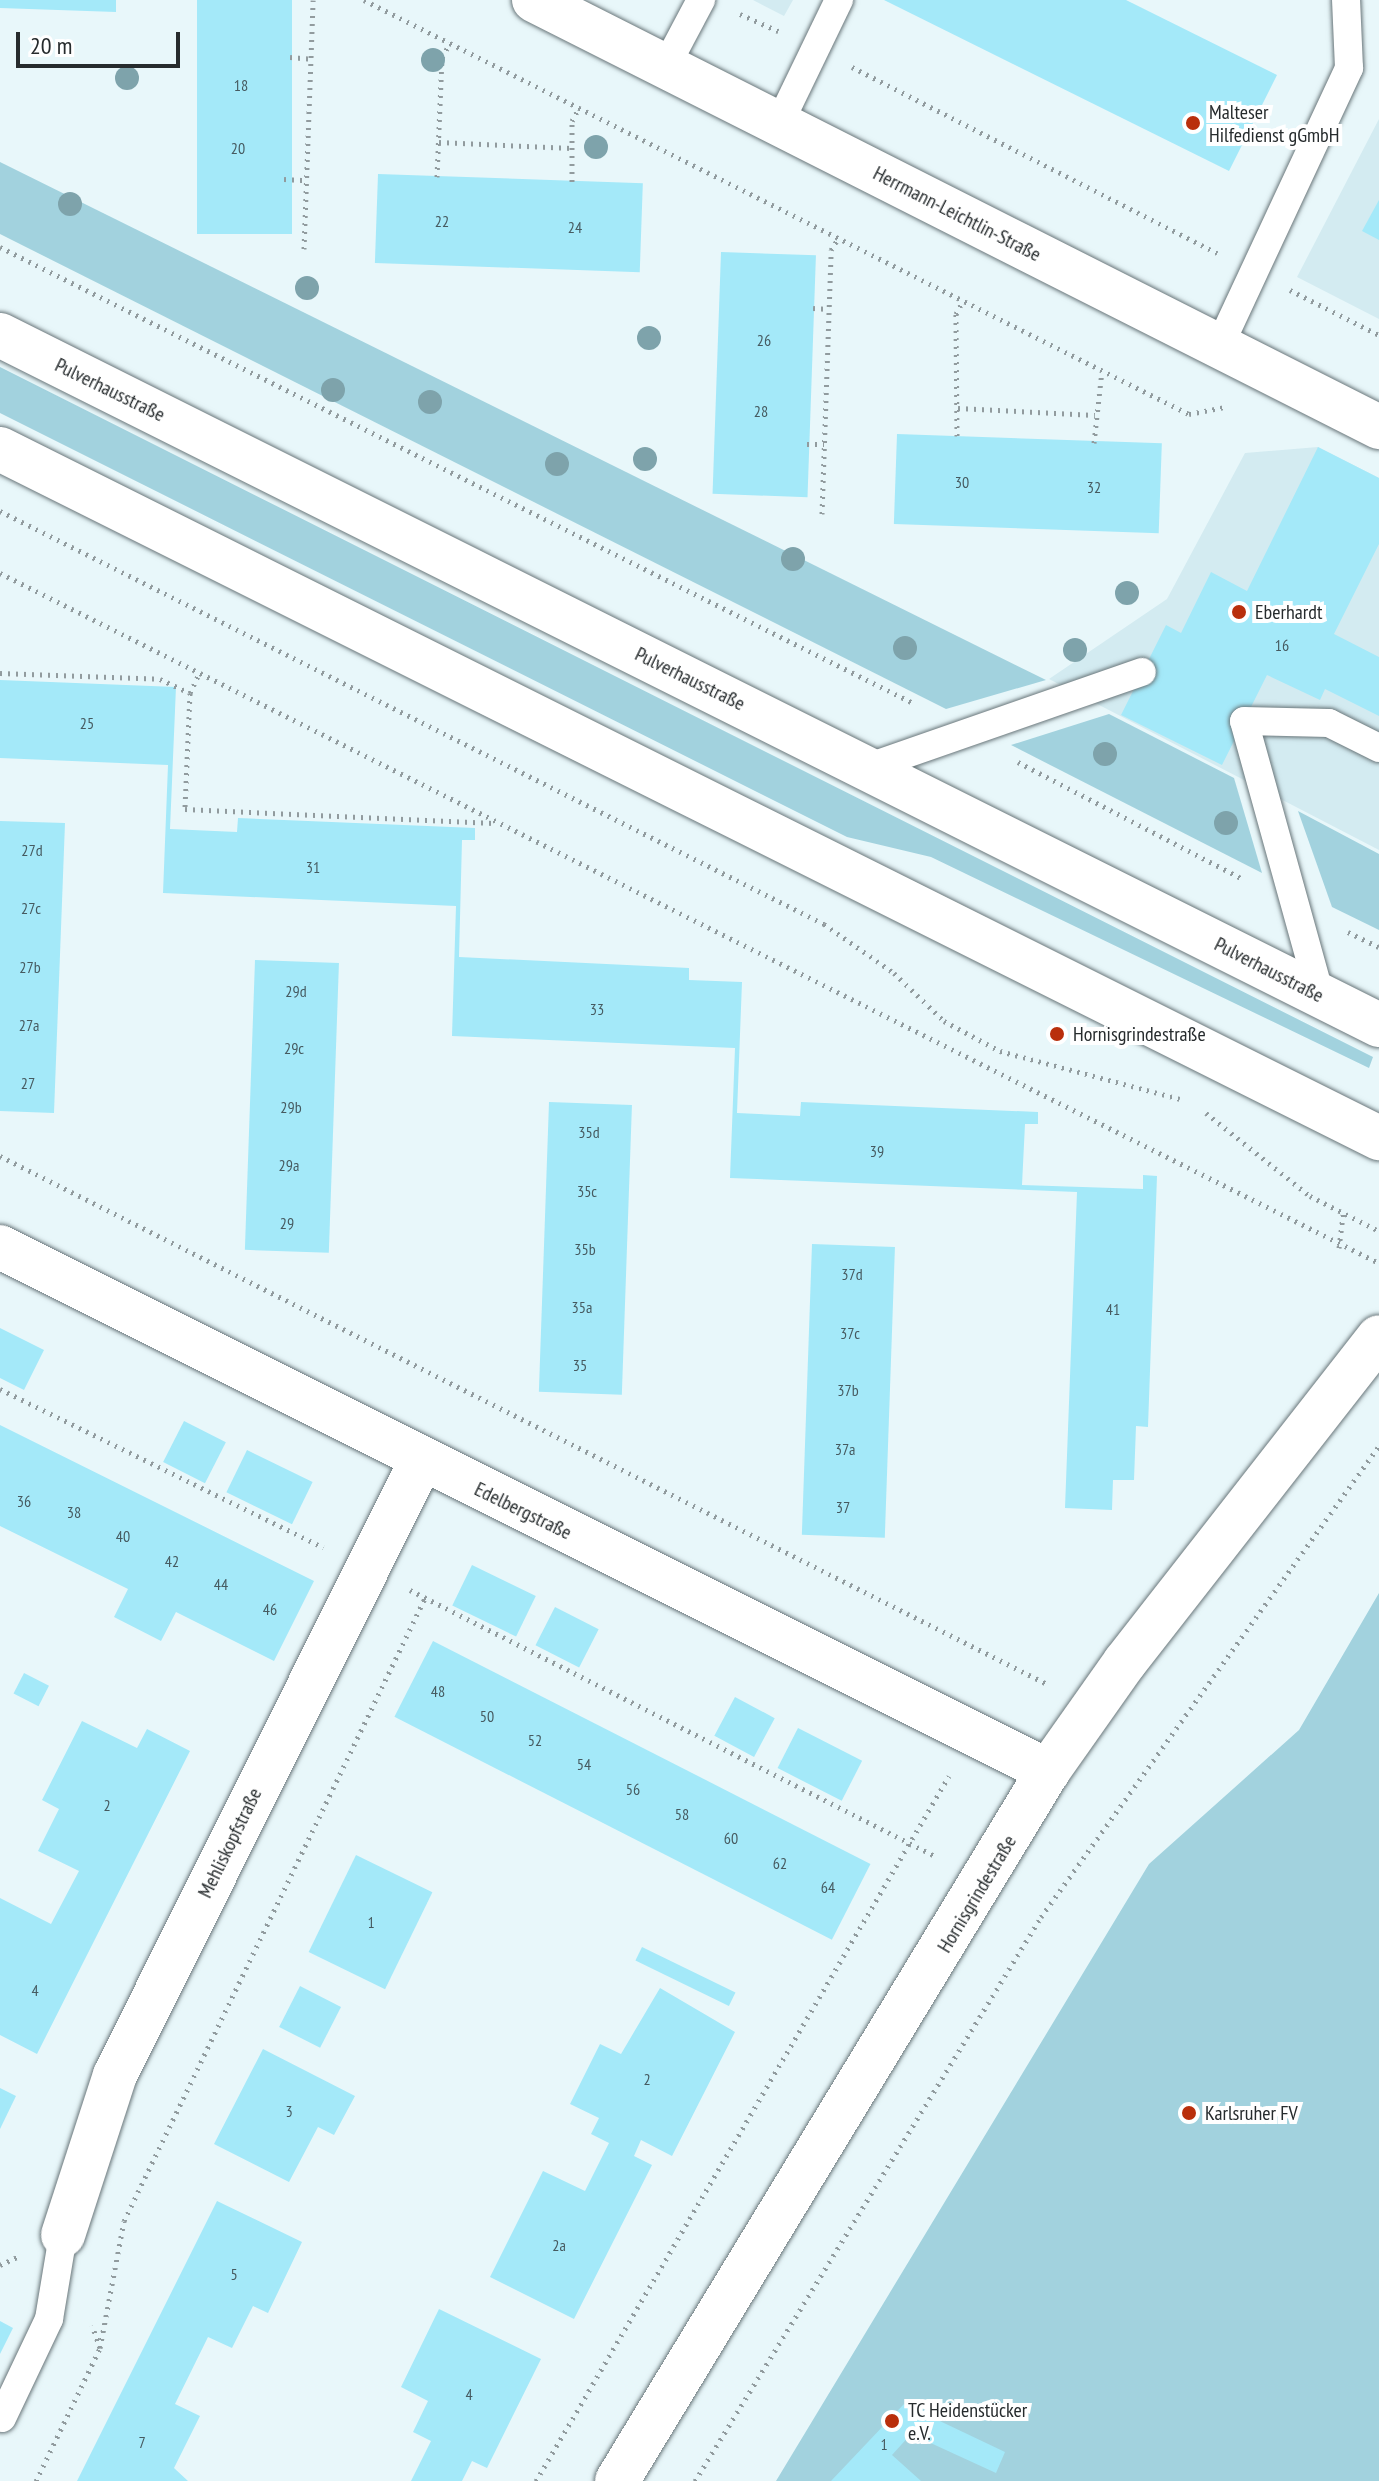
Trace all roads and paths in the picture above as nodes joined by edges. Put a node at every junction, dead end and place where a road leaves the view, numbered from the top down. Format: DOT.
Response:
graph roads {
  1 [pos="313,0"];
  2 [pos="364,0"];
  3 [pos="534,0"];
  4 [pos="839,0"];
  5 [pos="1346,0"];
  6 [pos="712,3"];
  7 [pos="450,43"];
  8 [pos="816,49"];
  9 [pos="290,57"];
  10 [pos="311,59"];
  11 [pos="666,66"];
  12 [pos="579,108"];
  13 [pos="779,124"];
  14 [pos="439,142"];
  15 [pos="572,148"];
  16 [pos="437,177"];
  17 [pos="284,179"];
  18 [pos="306,180"];
  19 [pos="572,182"];
  20 [pos="839,237"];
  21 [pos="0,247"];
  22 [pos="304,249"];
  23 [pos="1254,272"];
  24 [pos="963,301"];
  25 [pos="813,308"];
  26 [pos="829,309"];
  27 [pos="0,335"];
  28 [pos="1379,335"];
  29 [pos="1219,347"];
  30 [pos="1102,371"];
  31 [pos="1290,382"];
  32 [pos="958,408"];
  33 [pos="1095,415"];
  34 [pos="1379,427"];
  35 [pos="957,436"];
  36 [pos="1094,443"];
  37 [pos="807,444"];
  38 [pos="824,444"];
  39 [pos="0,449"];
  40 [pos="0,511"];
  41 [pos="822,514"];
  42 [pos="0,573"];
  43 [pos="1142,672"];
  44 [pos="0,673"];
  45 [pos="199,674"];
  46 [pos="190,693"];
  47 [pos="964,734"];
  48 [pos="1379,748"];
  49 [pos="866,768"];
  50 [pos="496,823"];
  51 [pos="1301,909"];
  52 [pos="1379,947"];
  53 [pos="1320,995"];
  54 [pos="1379,1025"];
  55 [pos="1190,1102"];
  56 [pos="1202,1110"];
  57 [pos="1379,1138"];
  58 [pos="0,1156"];
  59 [pos="1343,1214"];
  60 [pos="1379,1231"];
  61 [pos="0,1247"];
  62 [pos="1339,1248"];
  63 [pos="1379,1263"];
  64 [pos="1379,1337"];
  65 [pos="0,1389"];
  66 [pos="1379,1446"];
  67 [pos="421,1461"];
  68 [pos="367,1568"];
  69 [pos="425,1598"];
  70 [pos="1093,1707"];
  71 [pos="973,1733"];
  72 [pos="1048,1771"];
  73 [pos="913,1844"];
  74 [pos="986,1882"];
  75 [pos="1041,1917"];
  76 [pos="63,2235"];
  77 [pos="100,2348"];
  78 [pos="2,2418"];
  79 [pos="536,2481"];
  80 [pos="617,2481"];
  81 [pos="695,2481"];
  1 -- 10 [label="path"];
  2 -- 7 [label="path"];
  3 -- 11 [label="street, Herrmann-Leichtlin-Straße"];
  4 -- 8 [label="lane"];
  5 -- 23 [label="lane"];
  6 -- 8 [label="path"];
  6 -- 11 [label="lane"];
  7 -- 12 [label="path"];
  7 -- 14 [label="path"];
  8 -- 13 [label="lane"];
  8 -- 23 [label="path"];
  9 -- 10 [label="path"];
  10 -- 18 [label="path"];
  11 -- 13 [label="street, Herrmann-Leichtlin-Straße"];
  12 -- 15 [label="path"];
  12 -- 20 [label="path"];
  13 -- 29 [label="street, Herrmann-Leichtlin-Straße"];
  14 -- 15 [label="path"];
  14 -- 16 [label="path"];
  15 -- 19 [label="path"];
  17 -- 18 [label="path"];
  18 -- 22 [label="path"];
  20 -- 24 [label="path"];
  20 -- 26 [label="path"];
  21 -- 47 [label="path"];
  23 -- 28 [label="path"];
  23 -- 29 [label="lane"];
  24 -- 30 [label="path"];
  24 -- 32 [label="path"];
  25 -- 26 [label="path"];
  26 -- 38 [label="path"];
  27 -- 49 [label="street, Pulverhausstraße"];
  29 -- 31 [label="street, Herrmann-Leichtlin-Straße"];
  30 -- 31 [label="path"];
  30 -- 33 [label="path"];
  31 -- 34 [label="street, Herrmann-Leichtlin-Straße"];
  32 -- 33 [label="path"];
  32 -- 35 [label="path"];
  33 -- 36 [label="path"];
  37 -- 38 [label="path"];
  38 -- 41 [label="path"];
  39 -- 57 [label="street"];
  40 -- 55 [label="path"];
  42 -- 45 [label="path"];
  43 -- 47 [label="lane"];
  44 -- 46 [label="path"];
  45 -- 46 [label="path"];
  45 -- 50 [label="path"];
  46 -- 50 [label="path"];
  47 -- 49 [label="lane"];
  47 -- 51 [label="path"];
  48 -- 51 [label="lane"];
  49 -- 53 [label="street, Pulverhausstraße"];
  50 -- 62 [label="path"];
  51 -- 52 [label="path"];
  51 -- 53 [label="lane"];
  53 -- 54 [label="street, Pulverhausstraße"];
  56 -- 59 [label="path"];
  58 -- 70 [label="path"];
  59 -- 60 [label="path"];
  59 -- 62 [label="path"];
  61 -- 67 [label="street, Edelbergstraße"];
  62 -- 63 [label="path"];
  64 -- 70 [label="street, Hornisgrindestraße"];
  65 -- 68 [label="path"];
  66 -- 75 [label="path"];
  67 -- 68 [label="street, Mehliskopfstraße"];
  67 -- 71 [label="street, Edelbergstraße"];
  68 -- 69 [label="path"];
  68 -- 76 [label="street, Mehliskopfstraße"];
  69 -- 73 [label="path"];
  69 -- 77 [label="path"];
  70 -- 72 [label="street, Hornisgrindestraße"];
  71 -- 72 [label="street, Edelbergstraße"];
  71 -- 73 [label="path"];
  72 -- 74 [label="street, Hornisgrindestraße"];
  73 -- 74 [label="path"];
  73 -- 79 [label="path"];
  74 -- 75 [label="path"];
  74 -- 80 [label="street, Hornisgrindestraße"];
  75 -- 81 [label="path"];
  76 -- 78 [label="lane"];
}
